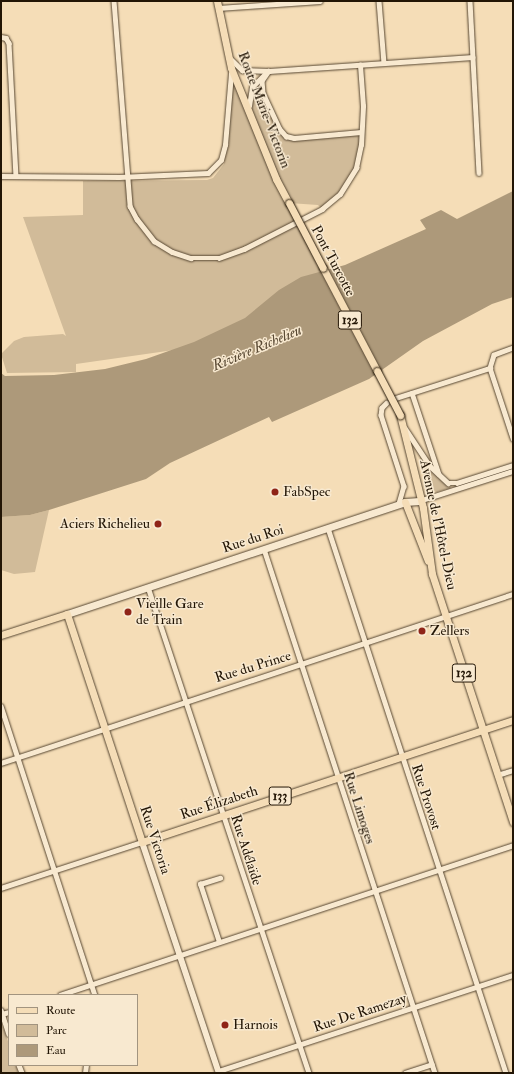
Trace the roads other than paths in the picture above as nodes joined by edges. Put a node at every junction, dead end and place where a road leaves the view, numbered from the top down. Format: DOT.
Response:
graph roads {
  1 [pos="114,1"];
  2 [pos="320,1"];
  3 [pos="379,1"];
  4 [pos="470,1"];
  5 [pos="218,4"];
  6 [pos="1,37"];
  7 [pos="228,54"];
  8 [pos="473,57"];
  9 [pos="384,63"];
  10 [pos="360,65"];
  11 [pos="231,68"];
  12 [pos="269,71"];
  13 [pos="251,115"];
  14 [pos="362,132"];
  15 [pos="479,173"];
  16 [pos="1,176"];
  17 [pos="16,176"];
  18 [pos="126,176"];
  19 [pos="289,203"];
  20 [pos="513,348"];
  21 [pos="490,368"];
  22 [pos="412,393"];
  23 [pos="396,398"];
  24 [pos="387,403"];
  25 [pos="400,415"];
  26 [pos="405,428"];
  27 [pos="513,438"];
  28 [pos="513,465"];
  29 [pos="513,471"];
  30 [pos="439,474"];
  31 [pos="419,502"];
  32 [pos="402,503"];
  33 [pos="328,528"];
  34 [pos="264,549"];
  35 [pos="431,564"];
  36 [pos="148,587"];
  37 [pos="513,594"];
  38 [pos="67,614"];
  39 [pos="446,615"];
  40 [pos="1,635"];
  41 [pos="364,643"];
  42 [pos="300,664"];
  43 [pos="185,700"];
  44 [pos="1,706"];
  45 [pos="513,720"];
  46 [pos="105,728"];
  47 [pos="482,730"];
  48 [pos="17,757"];
  49 [pos="402,757"];
  50 [pos="1,762"];
  51 [pos="513,770"];
  52 [pos="497,775"];
  53 [pos="337,778"];
  54 [pos="223,815"];
  55 [pos="513,822"];
  56 [pos="142,842"];
  57 [pos="513,845"];
  58 [pos="439,869"];
  59 [pos="54,870"];
  60 [pos="220,878"];
  61 [pos="1,888"];
  62 [pos="375,891"];
  63 [pos="260,928"];
  64 [pos="219,942"];
  65 [pos="180,955"];
  66 [pos="513,975"];
  67 [pos="91,985"];
  68 [pos="477,987"];
  69 [pos="63,994"];
  70 [pos="95,994"];
  71 [pos="413,1008"];
  72 [pos="2,1012"];
  73 [pos="8,1031"];
  74 [pos="300,1046"];
  75 [pos="432,1064"];
  76 [pos="217,1072"];
  77 [pos="309,1073"];
  78 [pos="405,1073"];
  79 [pos="435,1073"];
  80 [pos="506,1073"];
  1 -- 18 [label="street"];
  2 -- 5 [label="street"];
  3 -- 9 [label="street"];
  4 -- 8 [label="street"];
  5 -- 7 [label="main road, Route Marie-Victorin / 132"];
  6 -- 17 [label="street"];
  7 -- 11 [label="main road, Route Marie-Victorin / 132"];
  7 -- 12 [label="street"];
  8 -- 9 [label="street"];
  8 -- 15 [label="street"];
  9 -- 10 [label="street"];
  10 -- 12 [label="street"];
  10 -- 14 [label="street"];
  11 -- 13 [label="main road, Route Marie-Victorin / 132"];
  11 -- 18 [label="street"];
  12 -- 13 [label="street"];
  12 -- 14 [label="street"];
  13 -- 19 [label="main road, Route Marie-Victorin / 132"];
  14 -- 18 [label="street"];
  16 -- 17 [label="street"];
  17 -- 18 [label="street"];
  19 -- 25 [label="main road, Pont Turcotte / 132, bridge"];
  20 -- 21 [label="street"];
  21 -- 22 [label="street"];
  21 -- 27 [label="street"];
  22 -- 23 [label="street"];
  22 -- 30 [label="street"];
  24 -- 32 [label="street"];
  25 -- 26 [label="main road, Avenue de l'Hôtel-Dieu / 132"];
  26 -- 30 [label="street"];
  26 -- 31 [label="main road, Avenue de l'Hôtel-Dieu / 132"];
  28 -- 30 [label="street"];
  29 -- 31 [label="street, Rue du Roi"];
  31 -- 32 [label="main road, Rue du Roi"];
  31 -- 35 [label="main road, Avenue de l'Hôtel-Dieu / 132"];
  32 -- 33 [label="main road, Rue du Roi"];
  32 -- 35 [label="main road"];
  33 -- 34 [label="main road, Rue du Roi"];
  33 -- 41 [label="street, Rue Provost"];
  34 -- 36 [label="main road, Rue du Roi"];
  34 -- 42 [label="street, Rue Limoges"];
  35 -- 39 [label="main road, Avenue de l'Hôtel-Dieu / 132"];
  36 -- 38 [label="main road, Rue du Roi"];
  36 -- 43 [label="street, Rue Adélaïde"];
  37 -- 39 [label="street, Rue du Prince"];
  38 -- 40 [label="main road, Rue du Roi"];
  38 -- 46 [label="main road, Rue Victoria"];
  39 -- 41 [label="street, Rue du Prince"];
  39 -- 47 [label="main road, Avenue de l'Hôtel-Dieu / 132"];
  41 -- 42 [label="street, Rue du Prince"];
  41 -- 49 [label="street, Rue Provost"];
  42 -- 43 [label="street, Rue du Prince"];
  42 -- 53 [label="street, Rue Limoges"];
  43 -- 46 [label="street, Rue du Prince"];
  43 -- 54 [label="street, Rue Adélaïde"];
  44 -- 48 [label="street"];
  45 -- 47 [label="main road, Rue Élizabeth / 133"];
  46 -- 48 [label="street, Rue du Prince"];
  46 -- 56 [label="main road, Rue Victoria"];
  47 -- 49 [label="main road, Rue Élizabeth / 133"];
  47 -- 52 [label="main road, Avenue de l'Hôtel-Dieu / 132"];
  48 -- 50 [label="street, Rue du Prince"];
  48 -- 59 [label="street"];
  49 -- 53 [label="main road, Rue Élizabeth / 133"];
  49 -- 58 [label="street, Rue Provost"];
  51 -- 52 [label="street"];
  52 -- 55 [label="main road, Avenue de l'Hôtel-Dieu / 132"];
  53 -- 54 [label="main road, Rue Élizabeth / 133"];
  53 -- 62 [label="street, Rue Limoges"];
  54 -- 56 [label="main road, Rue Élizabeth / 133"];
  54 -- 63 [label="street, Rue Adélaïde"];
  56 -- 59 [label="street, Rue Élizabeth"];
  56 -- 65 [label="street, Rue Victoria"];
  57 -- 58 [label="street"];
  58 -- 62 [label="street"];
  58 -- 68 [label="street, Rue Provost"];
  59 -- 61 [label="street, Rue Élizabeth"];
  59 -- 67 [label="street"];
  60 -- 64 [label="street"];
  62 -- 63 [label="street"];
  62 -- 71 [label="street, Rue Limoges"];
  63 -- 64 [label="street"];
  63 -- 74 [label="street, Rue Adélaïde"];
  64 -- 65 [label="street"];
  65 -- 67 [label="street"];
  65 -- 76 [label="street, Rue Victoria"];
  66 -- 68 [label="street, Rue De Ramezay"];
  67 -- 69 [label="street"];
  67 -- 70 [label="street"];
  68 -- 71 [label="street, Rue De Ramezay"];
  68 -- 80 [label="street, Rue Provost"];
  71 -- 74 [label="street, Rue De Ramezay"];
  71 -- 75 [label="street, Rue Limoges"];
  72 -- 73 [label="street"];
  74 -- 76 [label="street, Rue De Ramezay"];
  74 -- 77 [label="street, Rue Adélaïde"];
  75 -- 78 [label="street"];
  75 -- 79 [label="street, Rue Limoges"];
}
